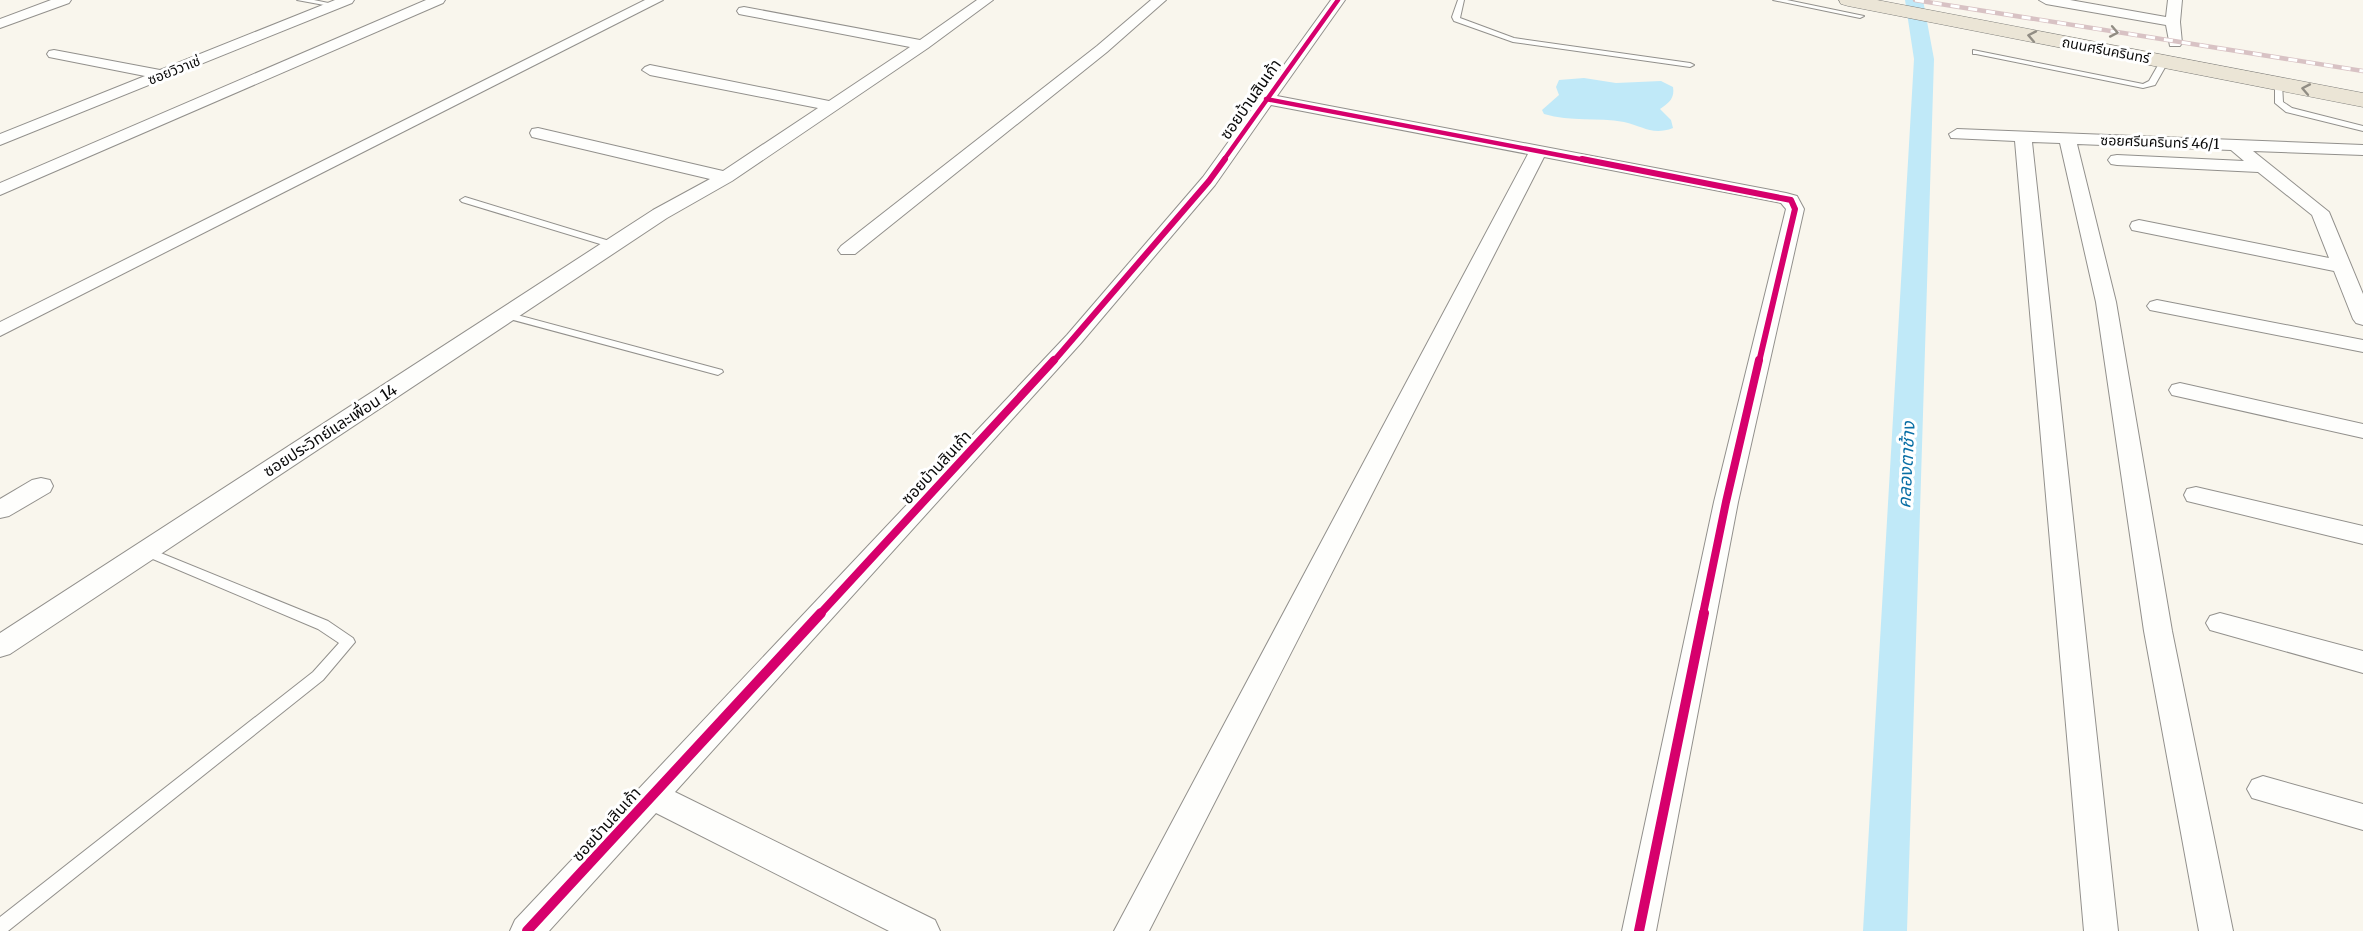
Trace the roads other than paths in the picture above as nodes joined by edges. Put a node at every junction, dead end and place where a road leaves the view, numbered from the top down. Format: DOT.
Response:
graph roads {
  1 [pos="64,0"];
  2 [pos="300,0"];
  3 [pos="438,0"];
  4 [pos="656,0"];
  5 [pos="986,0"];
  6 [pos="1160,0"];
  7 [pos="1338,0"];
  8 [pos="1461,0"];
  9 [pos="1776,0"];
  10 [pos="1848,0"];
  11 [pos="2046,0"];
  12 [pos="2175,0"];
  13 [pos="341,2"];
  14 [pos="1949,7"];
  15 [pos="744,11"];
  16 [pos="1860,16"];
  17 [pos="2173,22"];
  18 [pos="0,24"];
  19 [pos="2117,32"];
  20 [pos="2152,39"];
  21 [pos="2175,43"];
  22 [pos="923,45"];
  23 [pos="2199,48"];
  24 [pos="1976,52"];
  25 [pos="54,54"];
  26 [pos="2164,62"];
  27 [pos="1690,65"];
  28 [pos="650,70"];
  29 [pos="163,75"];
  30 [pos="2278,84"];
  31 [pos="1266,99"];
  32 [pos="2363,100"];
  33 [pos="830,106"];
  34 [pos="2363,129"];
  35 [pos="538,133"];
  36 [pos="1957,134"];
  37 [pos="2023,137"];
  38 [pos="2067,138"];
  39 [pos="0,140"];
  40 [pos="2235,145"];
  41 [pos="1539,150"];
  42 [pos="2363,150"];
  43 [pos="2117,160"];
  44 [pos="2264,167"];
  45 [pos="726,177"];
  46 [pos="0,190"];
  47 [pos="465,200"];
  48 [pos="2139,226"];
  49 [pos="613,245"];
  50 [pos="848,250"];
  51 [pos="2340,266"];
  52 [pos="2157,306"];
  53 [pos="0,310"];
  54 [pos="506,315"];
  55 [pos="25,318"];
  56 [pos="2363,319"];
  57 [pos="0,330"];
  58 [pos="2363,346"];
  59 [pos="718,372"];
  60 [pos="2180,390"];
  61 [pos="2363,431"];
  62 [pos="41,486"];
  63 [pos="2196,495"];
  64 [pos="0,510"];
  65 [pos="2363,535"];
  66 [pos="146,551"];
  67 [pos="2220,623"];
  68 [pos="0,647"];
  69 [pos="2363,662"];
  70 [pos="2263,789"];
  71 [pos="651,795"];
  72 [pos="2363,817"];
  73 [pos="0,927"];
  74 [pos="527,931"];
  75 [pos="923,931"];
  76 [pos="1131,931"];
  77 [pos="1639,931"];
  78 [pos="2101,931"];
  79 [pos="2216,931"];
  1 -- 18 [label="street"];
  2 -- 13 [label="lane"];
  3 -- 46 [label="street"];
  4 -- 55 [label="street"];
  5 -- 22 [label="street, ซอยประวิทย์และเพื่อน 14"];
  6 -- 50 [label="street"];
  7 -- 31 [label="street, ซอยบ้านสินเก้า"];
  8 -- 27 [label="lane"];
  9 -- 16 [label="lane"];
  10 -- 14 [label="main road, ถนนศรีนครินทร์"];
  11 -- 17 [label="street"];
  12 -- 17 [label="street"];
  13 -- 29 [label="street, ซอยวิวาเช่"];
  14 -- 19 [label="main road, ถนนศรีนครินทร์, one-way"];
  26 -- 14 [label="main road, ถนนศรีนครินทร์, one-way"];
  15 -- 22 [label="street"];
  17 -- 21 [label="street"];
  20 -- 21 [label="main road, ถนนศรีนครินทร์"];
  21 -- 23 [label="main road, ถนนศรีนครินทร์"];
  22 -- 33 [label="street, ซอยประวิทย์และเพื่อน 14"];
  24 -- 26 [label="lane"];
  25 -- 29 [label="street"];
  26 -- 30 [label="main road, ถนนศรีนครินทร์"];
  28 -- 33 [label="street"];
  29 -- 39 [label="street, ซอยวิวาเช่"];
  32 -- 30 [label="main road, ถนนศรีนครินทร์, one-way"];
  30 -- 34 [label="lane"];
  31 -- 41 [label="street"];
  31 -- 71 [label="street, ซอยบ้านสินเก้า"];
  33 -- 45 [label="street, ซอยประวิทย์และเพื่อน 14"];
  35 -- 45 [label="street"];
  36 -- 37 [label="street, ซอยศรีนครินทร์ 46/1"];
  37 -- 38 [label="street, ซอยศรีนครินทร์ 46/1"];
  37 -- 78 [label="street"];
  38 -- 40 [label="street, ซอยศรีนครินทร์ 46/1"];
  38 -- 79 [label="street"];
  40 -- 42 [label="street, ซอยศรีนครินทร์ 46/1"];
  40 -- 44 [label="street"];
  41 -- 76 [label="street"];
  41 -- 77 [label="street"];
  43 -- 44 [label="street"];
  44 -- 51 [label="street"];
  45 -- 49 [label="street, ซอยประวิทย์และเพื่อน 14"];
  47 -- 49 [label="lane"];
  48 -- 51 [label="street"];
  49 -- 54 [label="street, ซอยประวิทย์และเพื่อน 14"];
  51 -- 56 [label="street"];
  52 -- 58 [label="street"];
  53 -- 55 [label="street"];
  54 -- 59 [label="lane"];
  54 -- 66 [label="street, ซอยประวิทย์และเพื่อน 14"];
  55 -- 57 [label="street"];
  60 -- 61 [label="street"];
  62 -- 64 [label="street"];
  63 -- 65 [label="street"];
  66 -- 68 [label="street, ซอยประวิทย์และเพื่อน 14"];
  66 -- 73 [label="lane"];
  67 -- 69 [label="street"];
  70 -- 72 [label="street"];
  71 -- 74 [label="street, ซอยบ้านสินเก้า"];
  71 -- 75 [label="street"];
}
